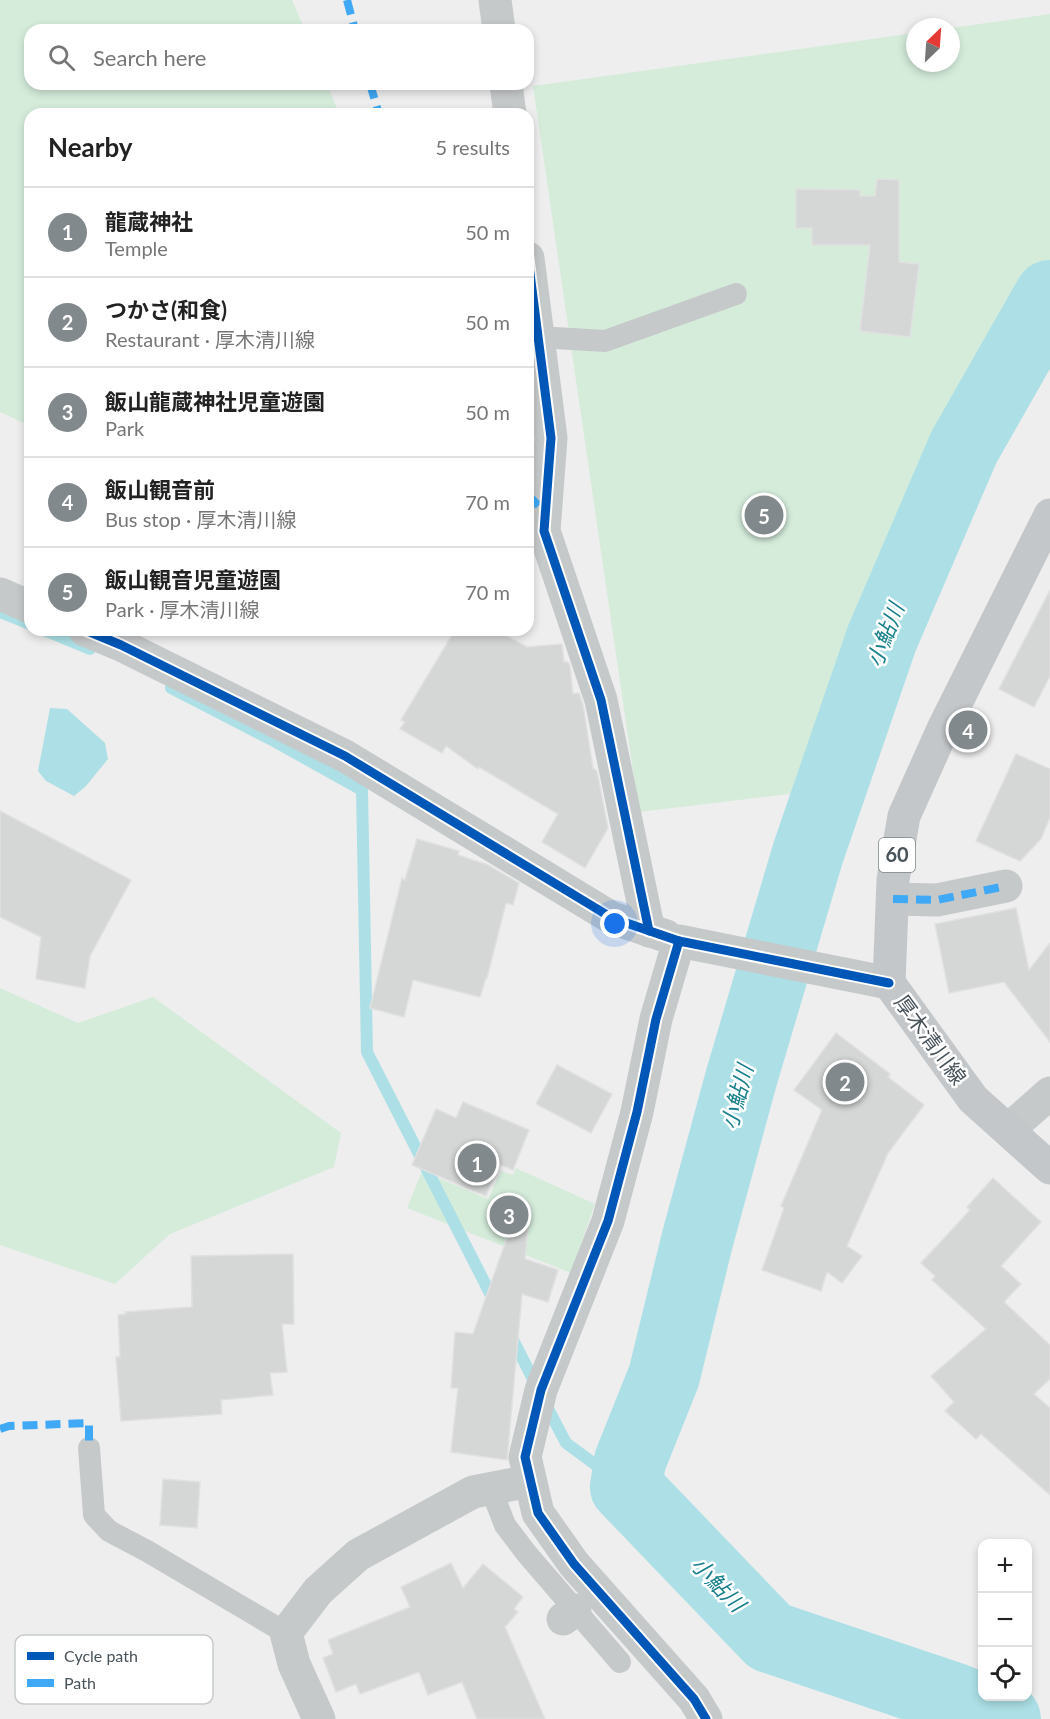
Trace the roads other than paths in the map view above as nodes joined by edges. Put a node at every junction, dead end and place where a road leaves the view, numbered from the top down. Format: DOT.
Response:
graph roads {
  1 [pos="495,0"];
  2 [pos="498,24"];
  3 [pos="507,90"];
  4 [pos="509,108"];
  5 [pos="736,294"];
  6 [pos="534,305"];
  7 [pos="538,337"];
  8 [pos="1050,515"];
  9 [pos="0,594"];
  10 [pos="24,604"];
  11 [pos="99,636"];
  12 [pos="1006,886"];
  13 [pos="892,899"];
  14 [pos="678,939"];
  15 [pos="890,983"];
  16 [pos="1050,1093"];
  17 [pos="1008,1130"];
  18 [pos="1050,1168"];
  19 [pos="88,1448"];
  20 [pos="530,1481"];
  21 [pos="491,1489"];
  22 [pos="286,1633"];
  23 [pos="620,1662"];
  24 [pos="319,1719"];
  25 [pos="706,1719"];
  1 -- 2 [label="street"];
  3 -- 4 [label="street"];
  5 -- 7 [label="lane"];
  6 -- 7 [label="street"];
  7 -- 14 [label="street"];
  8 -- 13 [label="main road, 厚木清川線 / 60"];
  9 -- 10 [label="street"];
  11 -- 14 [label="street"];
  12 -- 13 [label="street"];
  13 -- 15 [label="main road, 厚木清川線 / 60"];
  14 -- 15 [label="street"];
  14 -- 20 [label="street"];
  15 -- 17 [label="main road, 厚木清川線"];
  16 -- 17 [label="street"];
  17 -- 18 [label="main road, 厚木清川線"];
  19 -- 22 [label="lane"];
  20 -- 21 [label="street"];
  20 -- 25 [label="street"];
  21 -- 22 [label="street"];
  21 -- 23 [label="lane"];
  22 -- 24 [label="street"];
}
